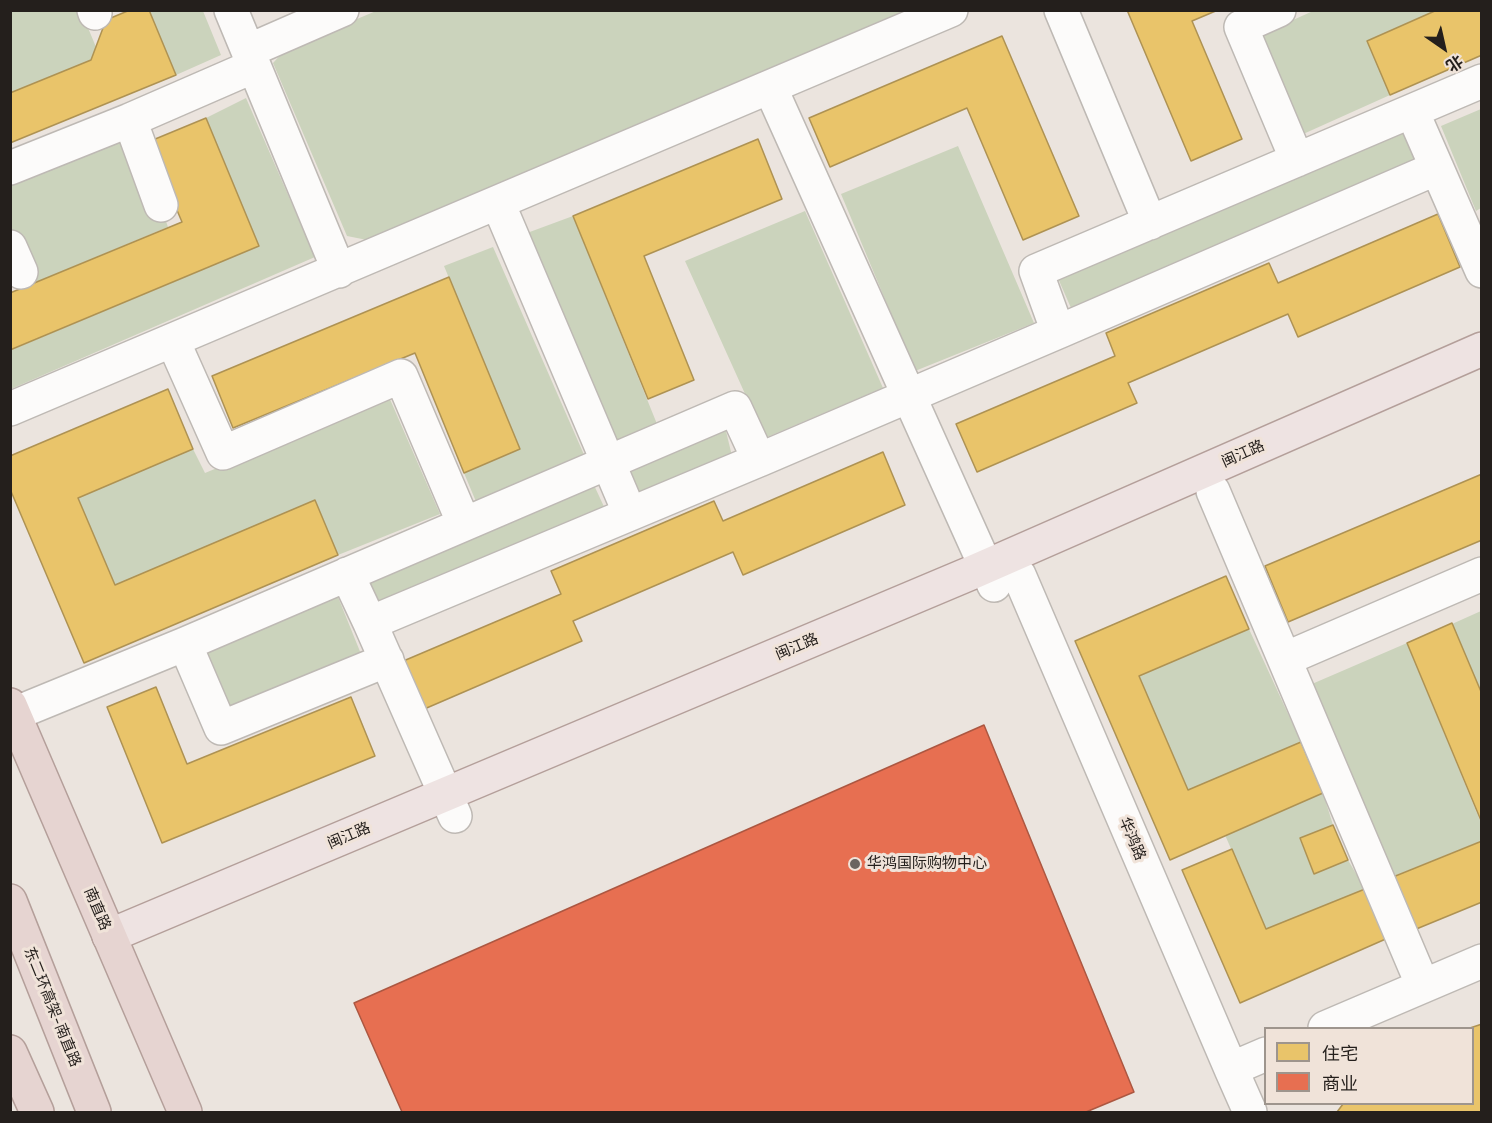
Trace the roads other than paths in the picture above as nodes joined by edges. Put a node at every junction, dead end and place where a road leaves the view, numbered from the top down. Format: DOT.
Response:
graph roads {
  1 [pos="231,10"];
  2 [pos="342,10"];
  3 [pos="951,10"];
  4 [pos="1061,10"];
  5 [pos="1279,10"];
  6 [pos="251,58"];
  7 [pos="1482,81"];
  8 [pos="770,87"];
  9 [pos="1412,111"];
  10 [pos="130,120"];
  11 [pos="1297,160"];
  12 [pos="10,168"];
  13 [pos="1437,168"];
  14 [pos="498,203"];
  15 [pos="161,205"];
  16 [pos="1150,223"];
  17 [pos="339,271"];
  18 [pos="1482,271"];
  19 [pos="1058,332"];
  20 [pos="173,341"];
  21 [pos="1482,349"];
  22 [pos="1482,373"];
  23 [pos="907,396"];
  24 [pos="10,409"];
  25 [pos="759,460"];
  26 [pos="608,463"];
  27 [pos="1213,491"];
  28 [pos="630,514"];
  29 [pos="464,524"];
  30 [pos="347,574"];
  31 [pos="1482,574"];
  32 [pos="999,576"];
  33 [pos="370,623"];
  34 [pos="184,644"];
  35 [pos="1285,659"];
  36 [pos="387,660"];
  37 [pos="12,709"];
  38 [pos="10,748"];
  39 [pos="38,767"];
  40 [pos="451,806"];
  41 [pos="10,901"];
  42 [pos="113,947"];
  43 [pos="1482,961"];
  44 [pos="1423,986"];
  45 [pos="1330,1027"];
  46 [pos="10,1052"];
  47 [pos="1264,1055"];
  48 [pos="1231,1069"];
  49 [pos="37,1113"];
  50 [pos="94,1113"];
  51 [pos="185,1113"];
  52 [pos="1250,1113"];
  1 -- 6 [label="street"];
  2 -- 6 [label="street"];
  3 -- 8 [label="street"];
  4 -- 16 [label="street"];
  5 -- 11 [label="street"];
  6 -- 10 [label="street"];
  6 -- 17 [label="street"];
  7 -- 9 [label="street"];
  8 -- 14 [label="street"];
  8 -- 23 [label="street, 华鸿路"];
  9 -- 11 [label="street"];
  9 -- 13 [label="street"];
  10 -- 12 [label="street"];
  10 -- 15 [label="street"];
  11 -- 16 [label="street"];
  13 -- 18 [label="street"];
  13 -- 19 [label="street"];
  14 -- 17 [label="street"];
  14 -- 26 [label="street"];
  16 -- 19 [label="street"];
  17 -- 20 [label="street"];
  19 -- 23 [label="street"];
  20 -- 24 [label="street"];
  20 -- 29 [label="street"];
  21 -- 32 [label="main road, 闽江路"];
  22 -- 27 [label="main road, 闽江路"];
  23 -- 25 [label="street"];
  23 -- 32 [label="street, 华鸿路"];
  25 -- 26 [label="street"];
  25 -- 28 [label="street"];
  26 -- 28 [label="street"];
  26 -- 29 [label="street"];
  27 -- 32 [label="main road, 闽江路"];
  27 -- 35 [label="street"];
  28 -- 33 [label="street"];
  29 -- 30 [label="street"];
  30 -- 33 [label="street"];
  30 -- 34 [label="street"];
  31 -- 35 [label="street"];
  32 -- 40 [label="main road, 闽江路"];
  32 -- 48 [label="street, 华鸿路"];
  33 -- 36 [label="street"];
  34 -- 36 [label="street"];
  34 -- 37 [label="street"];
  35 -- 44 [label="street"];
  36 -- 40 [label="street"];
  37 -- 39 [label="highway, 南直路"];
  38 -- 39 [label="highway"];
  39 -- 42 [label="highway, 南直路"];
  40 -- 42 [label="main road, 闽江路"];
  41 -- 50 [label="highway, 东二环高架-南直路"];
  42 -- 51 [label="highway, 南直路"];
  43 -- 44 [label="street"];
  44 -- 45 [label="street"];
  46 -- 49 [label="highway"];
  47 -- 48 [label="street"];
  48 -- 52 [label="street, 华鸿路"];
}
